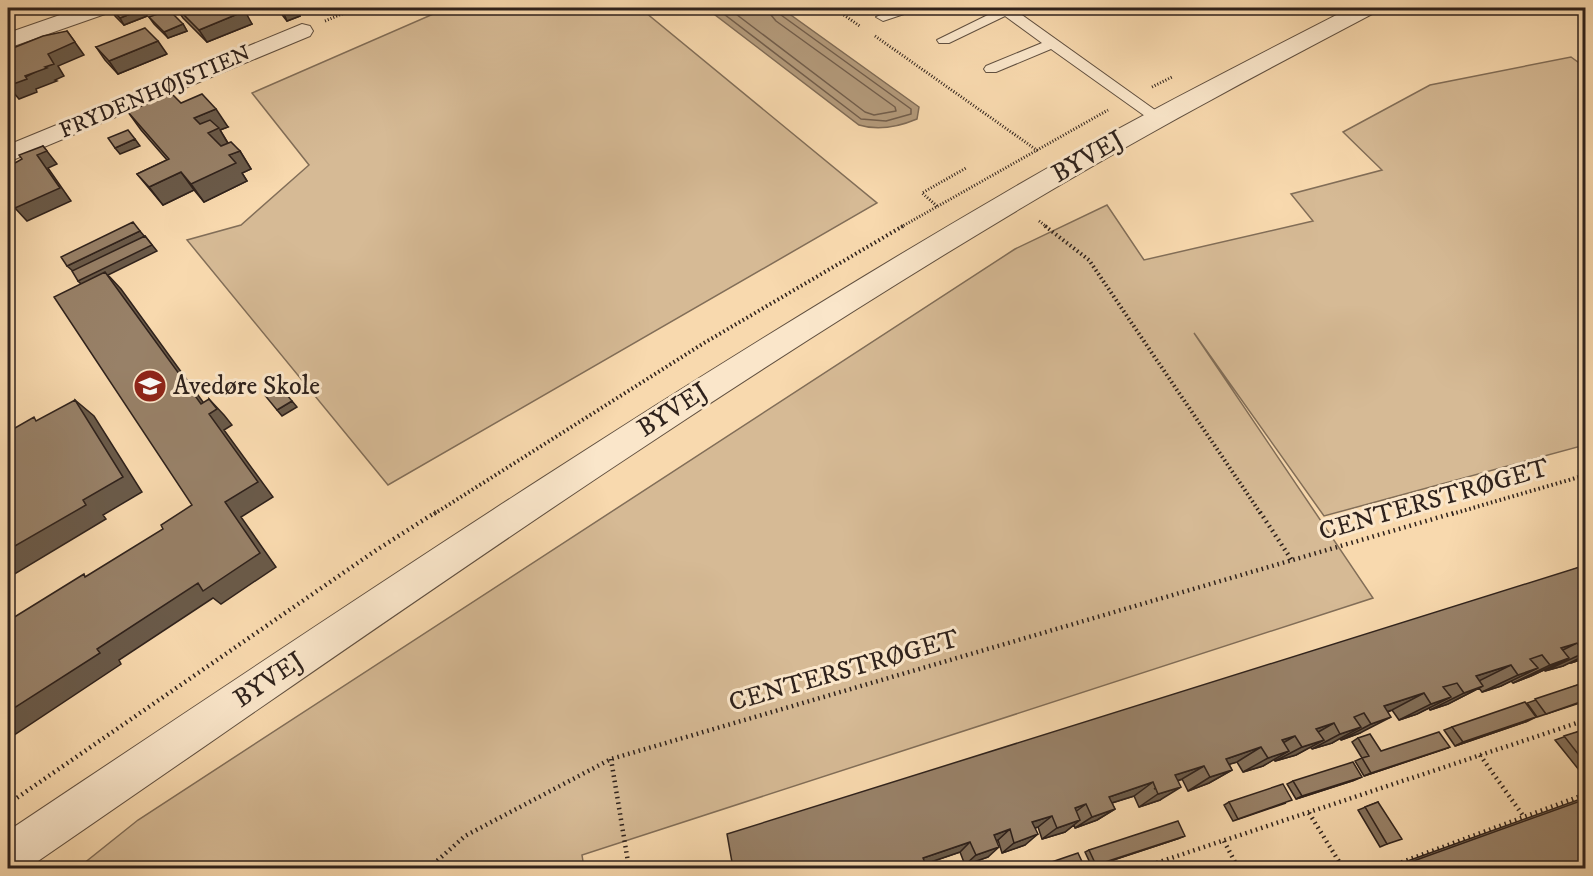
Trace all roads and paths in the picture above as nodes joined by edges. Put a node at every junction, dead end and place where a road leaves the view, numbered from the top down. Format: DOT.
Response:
graph roads {
  1 [pos="100,8"];
  2 [pos="834,8"];
  3 [pos="908,8"];
  4 [pos="1366,8"];
  5 [pos="1005,9"];
  6 [pos="883,17"];
  7 [pos="863,28"];
  8 [pos="302,30"];
  9 [pos="873,35"];
  10 [pos="944,40"];
  11 [pos="8,41"];
  12 [pos="1053,43"];
  13 [pos="991,69"];
  14 [pos="1157,118"];
  15 [pos="8,154"];
  16 [pos="966,168"];
  17 [pos="1066,170"];
  18 [pos="937,206"];
  19 [pos="1039,221"];
  20 [pos="1586,475"];
  21 [pos="1293,561"];
  22 [pos="1586,720"];
  23 [pos="1480,755"];
  24 [pos="611,759"];
  25 [pos="1586,794"];
  26 [pos="1309,813"];
  27 [pos="1524,817"];
  28 [pos="1224,841"];
  29 [pos="8,856"];
  30 [pos="429,868"];
  31 [pos="629,868"];
  32 [pos="1141,868"];
  33 [pos="1238,868"];
  34 [pos="1343,868"];
  35 [pos="1386,868"];
  1 -- 11 [label="street"];
  2 -- 7 [label="path"];
  3 -- 6 [label="lane"];
  4 -- 14 [label="street, BYVEJ"];
  5 -- 10 [label="lane"];
  5 -- 12 [label="lane"];
  8 -- 15 [label="street, FRYDENHØJSTIEN"];
  9 -- 17 [label="path"];
  12 -- 13 [label="lane"];
  12 -- 14 [label="lane"];
  14 -- 17 [label="street, BYVEJ"];
  16 -- 18 [label="path"];
  17 -- 29 [label="street, BYVEJ"];
  19 -- 21 [label="path, CENTERSTRØGET"];
  20 -- 21 [label="path, CENTERSTRØGET"];
  21 -- 24 [label="path, CENTERSTRØGET"];
  22 -- 23 [label="path"];
  23 -- 26 [label="path"];
  23 -- 27 [label="path"];
  24 -- 30 [label="path, CENTERSTRØGET"];
  24 -- 31 [label="path"];
  25 -- 27 [label="path"];
  26 -- 28 [label="path"];
  26 -- 34 [label="path"];
  27 -- 35 [label="path"];
  28 -- 32 [label="path"];
  28 -- 33 [label="path"];
}
